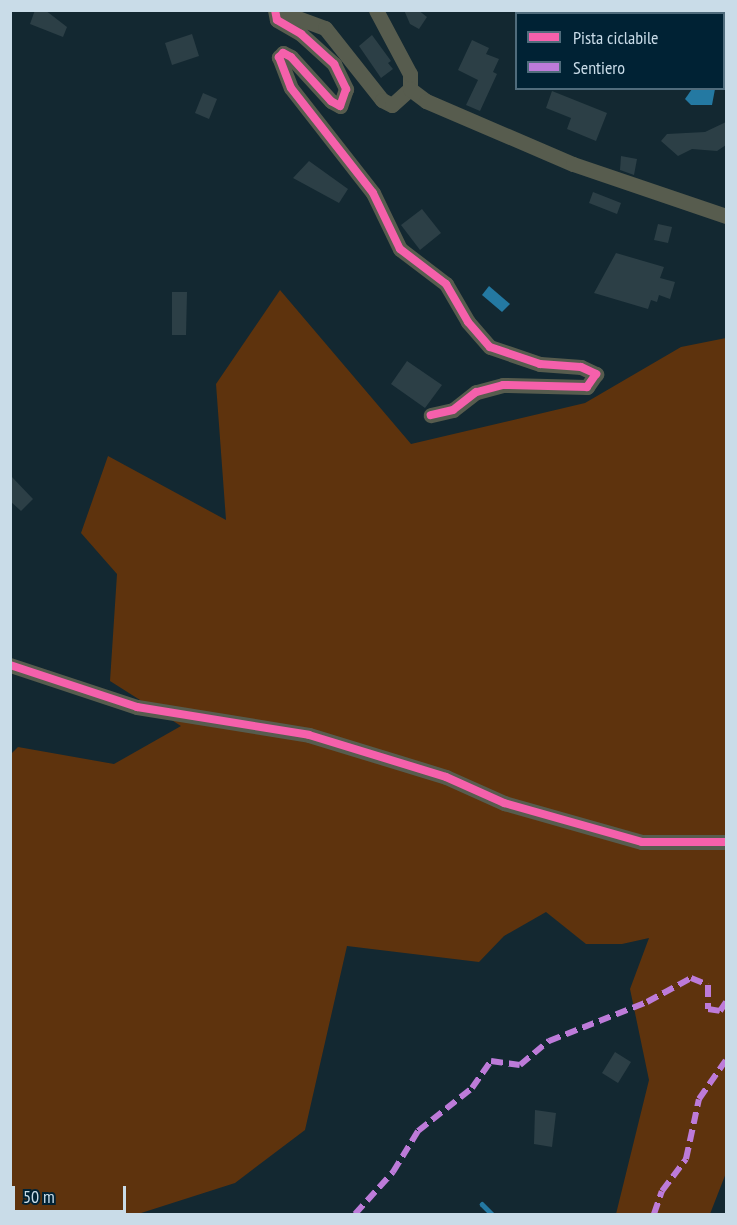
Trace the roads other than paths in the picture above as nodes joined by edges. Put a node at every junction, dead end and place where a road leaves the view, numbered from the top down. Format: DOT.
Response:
graph roads {
  1 [pos="275,10"];
  2 [pos="376,10"];
  3 [pos="410,89"];
  4 [pos="726,216"];
  5 [pos="431,415"];
  6 [pos="10,665"];
  7 [pos="726,842"];
  1 -- 3 [label="street"];
  1 -- 5 [label="street"];
  2 -- 3 [label="street"];
  3 -- 4 [label="street"];
  6 -- 7 [label="street"];
}
